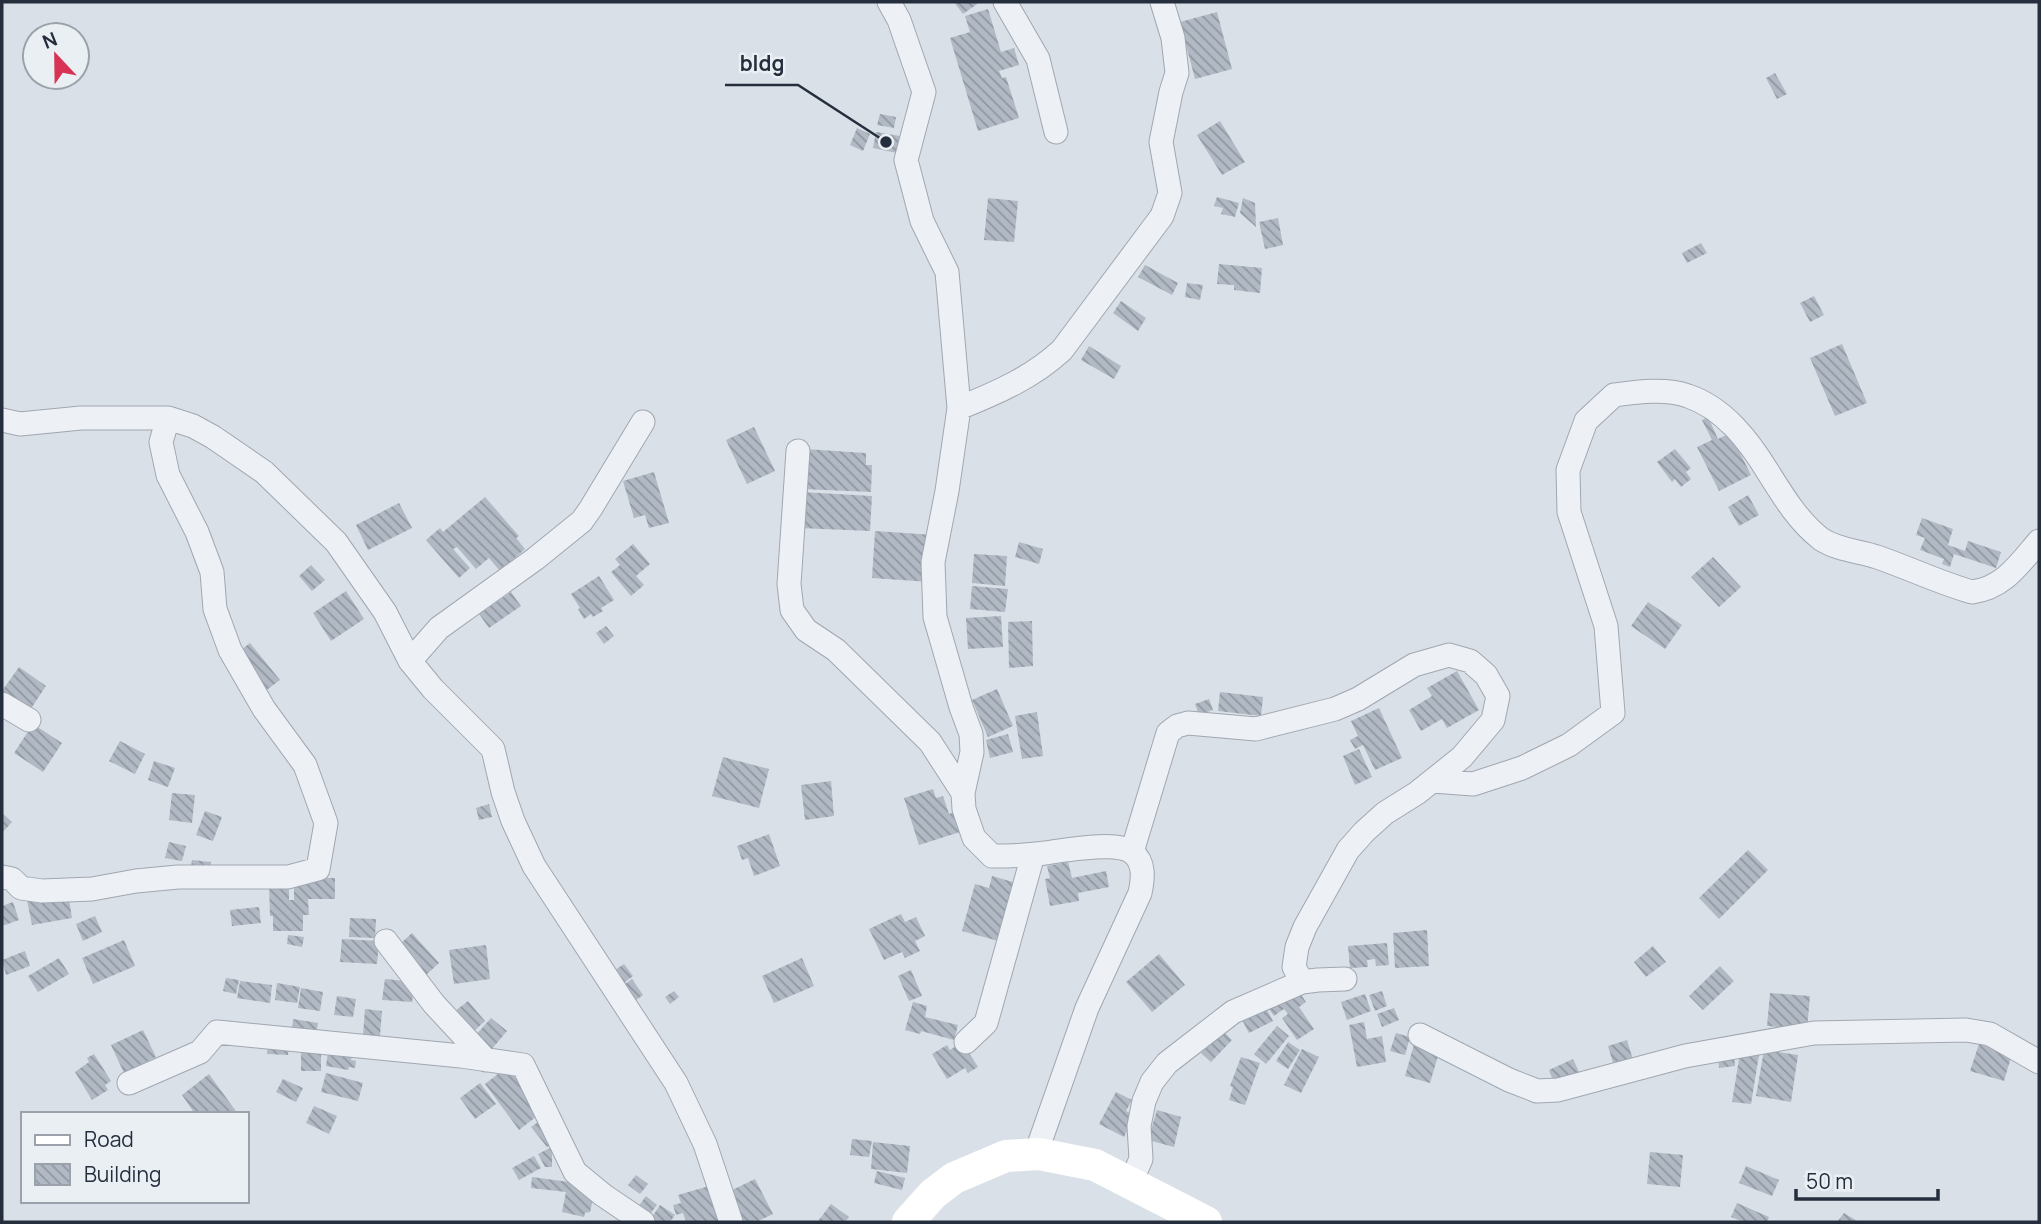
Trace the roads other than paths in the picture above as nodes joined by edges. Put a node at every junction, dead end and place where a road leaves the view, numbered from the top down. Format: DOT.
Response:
graph roads {
  1 [pos="890,2"];
  2 [pos="1005,2"];
  3 [pos="1162,2"];
  4 [pos="1056,132"];
  5 [pos="960,408"];
  6 [pos="168,418"];
  7 [pos="2,420"];
  8 [pos="643,422"];
  9 [pos="798,451"];
  10 [pos="2039,541"];
  11 [pos="410,661"];
  12 [pos="2,704"];
  13 [pos="29,720"];
  14 [pos="1433,781"];
  15 [pos="963,793"];
  16 [pos="1132,852"];
  17 [pos="1033,855"];
  18 [pos="2,877"];
  19 [pos="386,941"];
  20 [pos="1345,979"];
  21 [pos="1302,982"];
  22 [pos="1420,1035"];
  23 [pos="966,1042"];
  24 [pos="486,1060"];
  25 [pos="2039,1062"];
  26 [pos="129,1083"];
  27 [pos="1035,1156"];
  28 [pos="1130,1184"];
  29 [pos="1181,1215"];
  30 [pos="643,1222"];
  31 [pos="732,1222"];
  32 [pos="908,1222"];
  33 [pos="1206,1222"];
  1 -- 5 [label="street"];
  2 -- 4 [label="street"];
  3 -- 5 [label="street"];
  5 -- 15 [label="street"];
  6 -- 7 [label="street"];
  6 -- 11 [label="street"];
  6 -- 18 [label="street"];
  8 -- 11 [label="street"];
  9 -- 15 [label="street"];
  10 -- 14 [label="street"];
  11 -- 31 [label="street"];
  12 -- 13 [label="street"];
  14 -- 16 [label="street"];
  14 -- 21 [label="street"];
  15 -- 17 [label="street"];
  16 -- 17 [label="street"];
  16 -- 27 [label="street"];
  17 -- 23 [label="street"];
  19 -- 24 [label="street"];
  20 -- 21 [label="street"];
  21 -- 28 [label="street"];
  22 -- 25 [label="street"];
  24 -- 26 [label="street"];
  24 -- 30 [label="street"];
  27 -- 28 [label="main road"];
  27 -- 32 [label="main road"];
  28 -- 29 [label="main road"];
  29 -- 33 [label="main road"];
}
